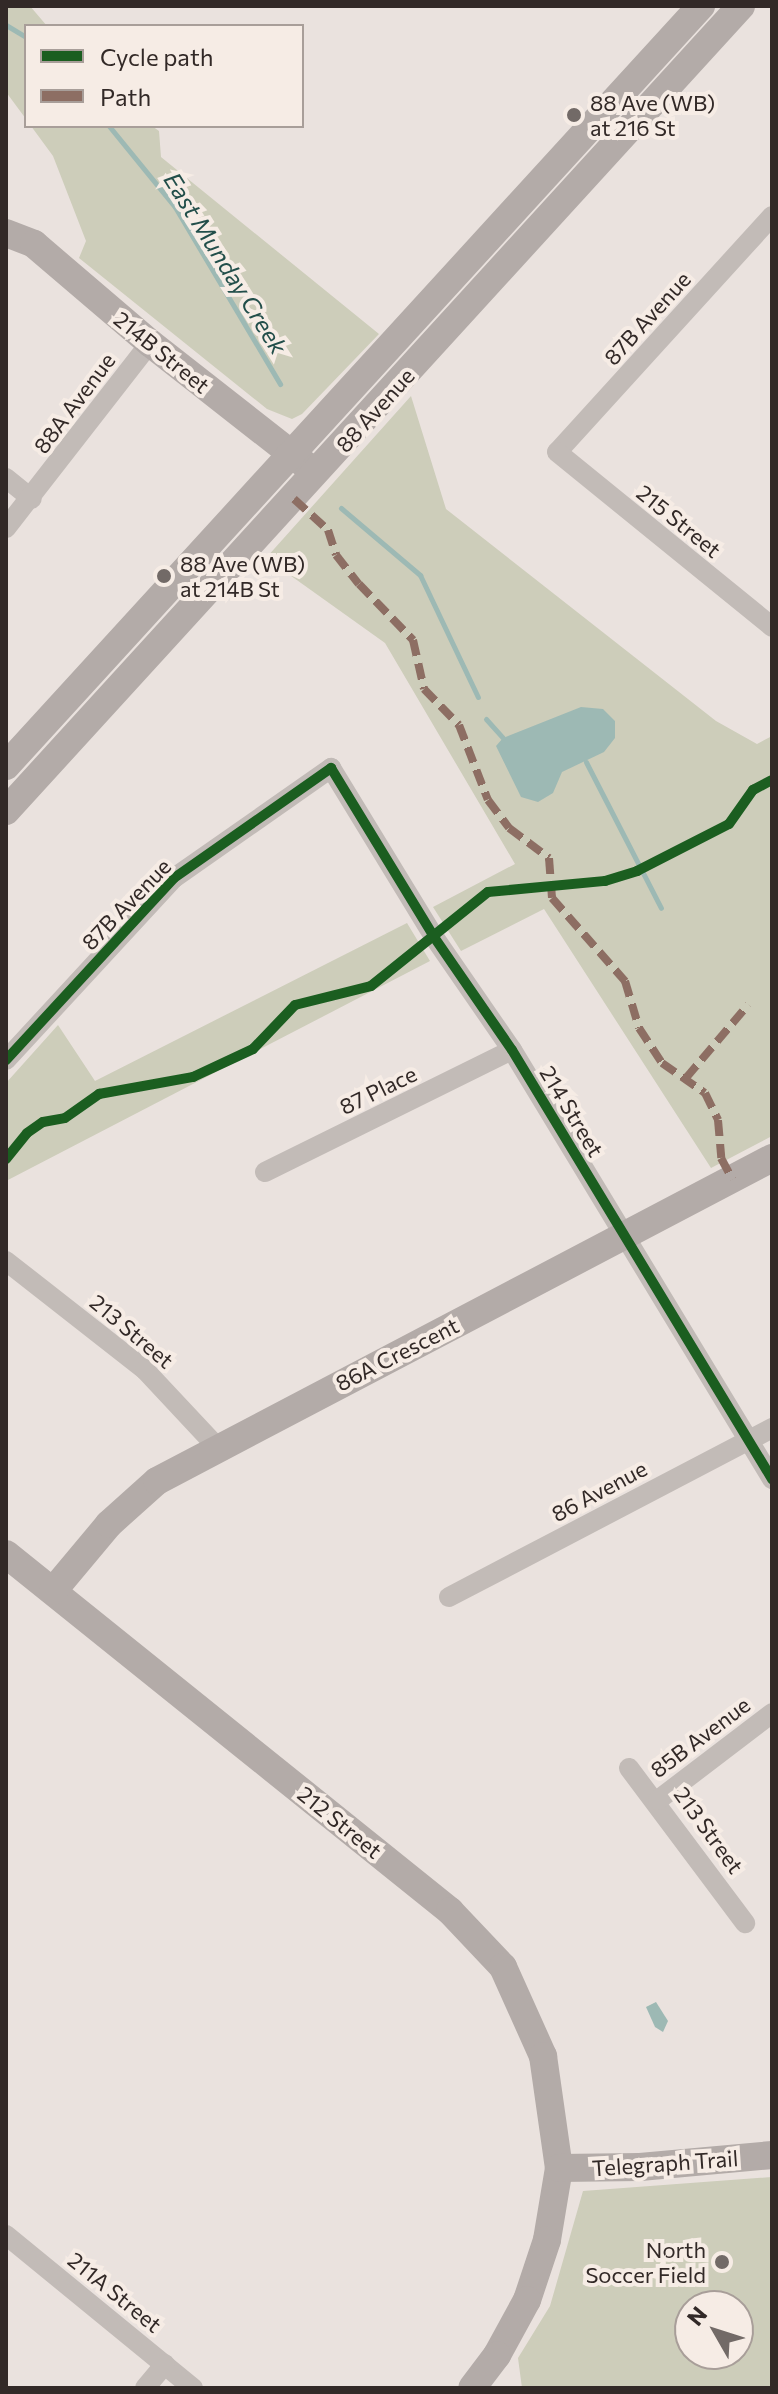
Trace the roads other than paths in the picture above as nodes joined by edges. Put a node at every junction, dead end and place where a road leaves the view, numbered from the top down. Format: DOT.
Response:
graph roads {
  1 [pos="741,6"];
  2 [pos="695,10"];
  3 [pos="772,216"];
  4 [pos="6,233"];
  5 [pos="150,343"];
  6 [pos="557,452"];
  7 [pos="293,454"];
  8 [pos="317,474"];
  9 [pos="6,478"];
  10 [pos="32,499"];
  11 [pos="6,528"];
  12 [pos="772,627"];
  13 [pos="6,766"];
  14 [pos="331,768"];
  15 [pos="6,811"];
  16 [pos="512,1050"];
  17 [pos="6,1060"];
  18 [pos="772,1158"];
  19 [pos="265,1172"];
  20 [pos="623,1237"];
  21 [pos="6,1261"];
  22 [pos="772,1428"];
  23 [pos="750,1439"];
  24 [pos="218,1448"];
  25 [pos="772,1479"];
  26 [pos="6,1554"];
  27 [pos="53,1591"];
  28 [pos="449,1597"];
  29 [pos="772,1713"];
  30 [pos="629,1768"];
  31 [pos="658,1800"];
  32 [pos="745,1923"];
  33 [pos="772,2155"];
  34 [pos="559,2168"];
  35 [pos="6,2235"];
  36 [pos="165,2364"];
  37 [pos="145,2388"];
  38 [pos="193,2388"];
  39 [pos="472,2388"];
  1 -- 8 [label="street, 88 Avenue"];
  2 -- 7 [label="street, 88 Avenue"];
  3 -- 6 [label="street, 87B Avenue"];
  4 -- 5 [label="street, 214B Street"];
  5 -- 7 [label="street, 214B Street"];
  5 -- 10 [label="street, 88A Avenue"];
  6 -- 12 [label="street, 215 Street"];
  7 -- 8 [label="street, 214B Street"];
  7 -- 13 [label="street, 88 Avenue"];
  8 -- 15 [label="street, 88 Avenue"];
  9 -- 10 [label="street"];
  10 -- 11 [label="street, 88A Avenue"];
  14 -- 16 [label="street, 214 Street"];
  14 -- 17 [label="street, 87B Avenue"];
  16 -- 19 [label="street, 87 Place"];
  16 -- 20 [label="street, 214 Street"];
  18 -- 20 [label="street, 86A Crescent"];
  20 -- 23 [label="street, 214 Street"];
  20 -- 24 [label="street, 86A Crescent"];
  21 -- 24 [label="street, 213 Street"];
  22 -- 23 [label="street, 86 Avenue"];
  23 -- 25 [label="street, 214 Street"];
  23 -- 28 [label="street, 86 Avenue"];
  24 -- 27 [label="street, 86A Crescent"];
  26 -- 27 [label="street, 212 Street"];
  27 -- 34 [label="street, 212 Street"];
  29 -- 31 [label="street, 85B Avenue"];
  30 -- 31 [label="street, 213 Street"];
  31 -- 32 [label="street, 213 Street"];
  33 -- 34 [label="street, Telegraph Trail"];
  34 -- 39 [label="street, 212 Street"];
  35 -- 36 [label="street, 211A Street"];
  36 -- 37 [label="street"];
  36 -- 38 [label="street, 211A Street"];
}
